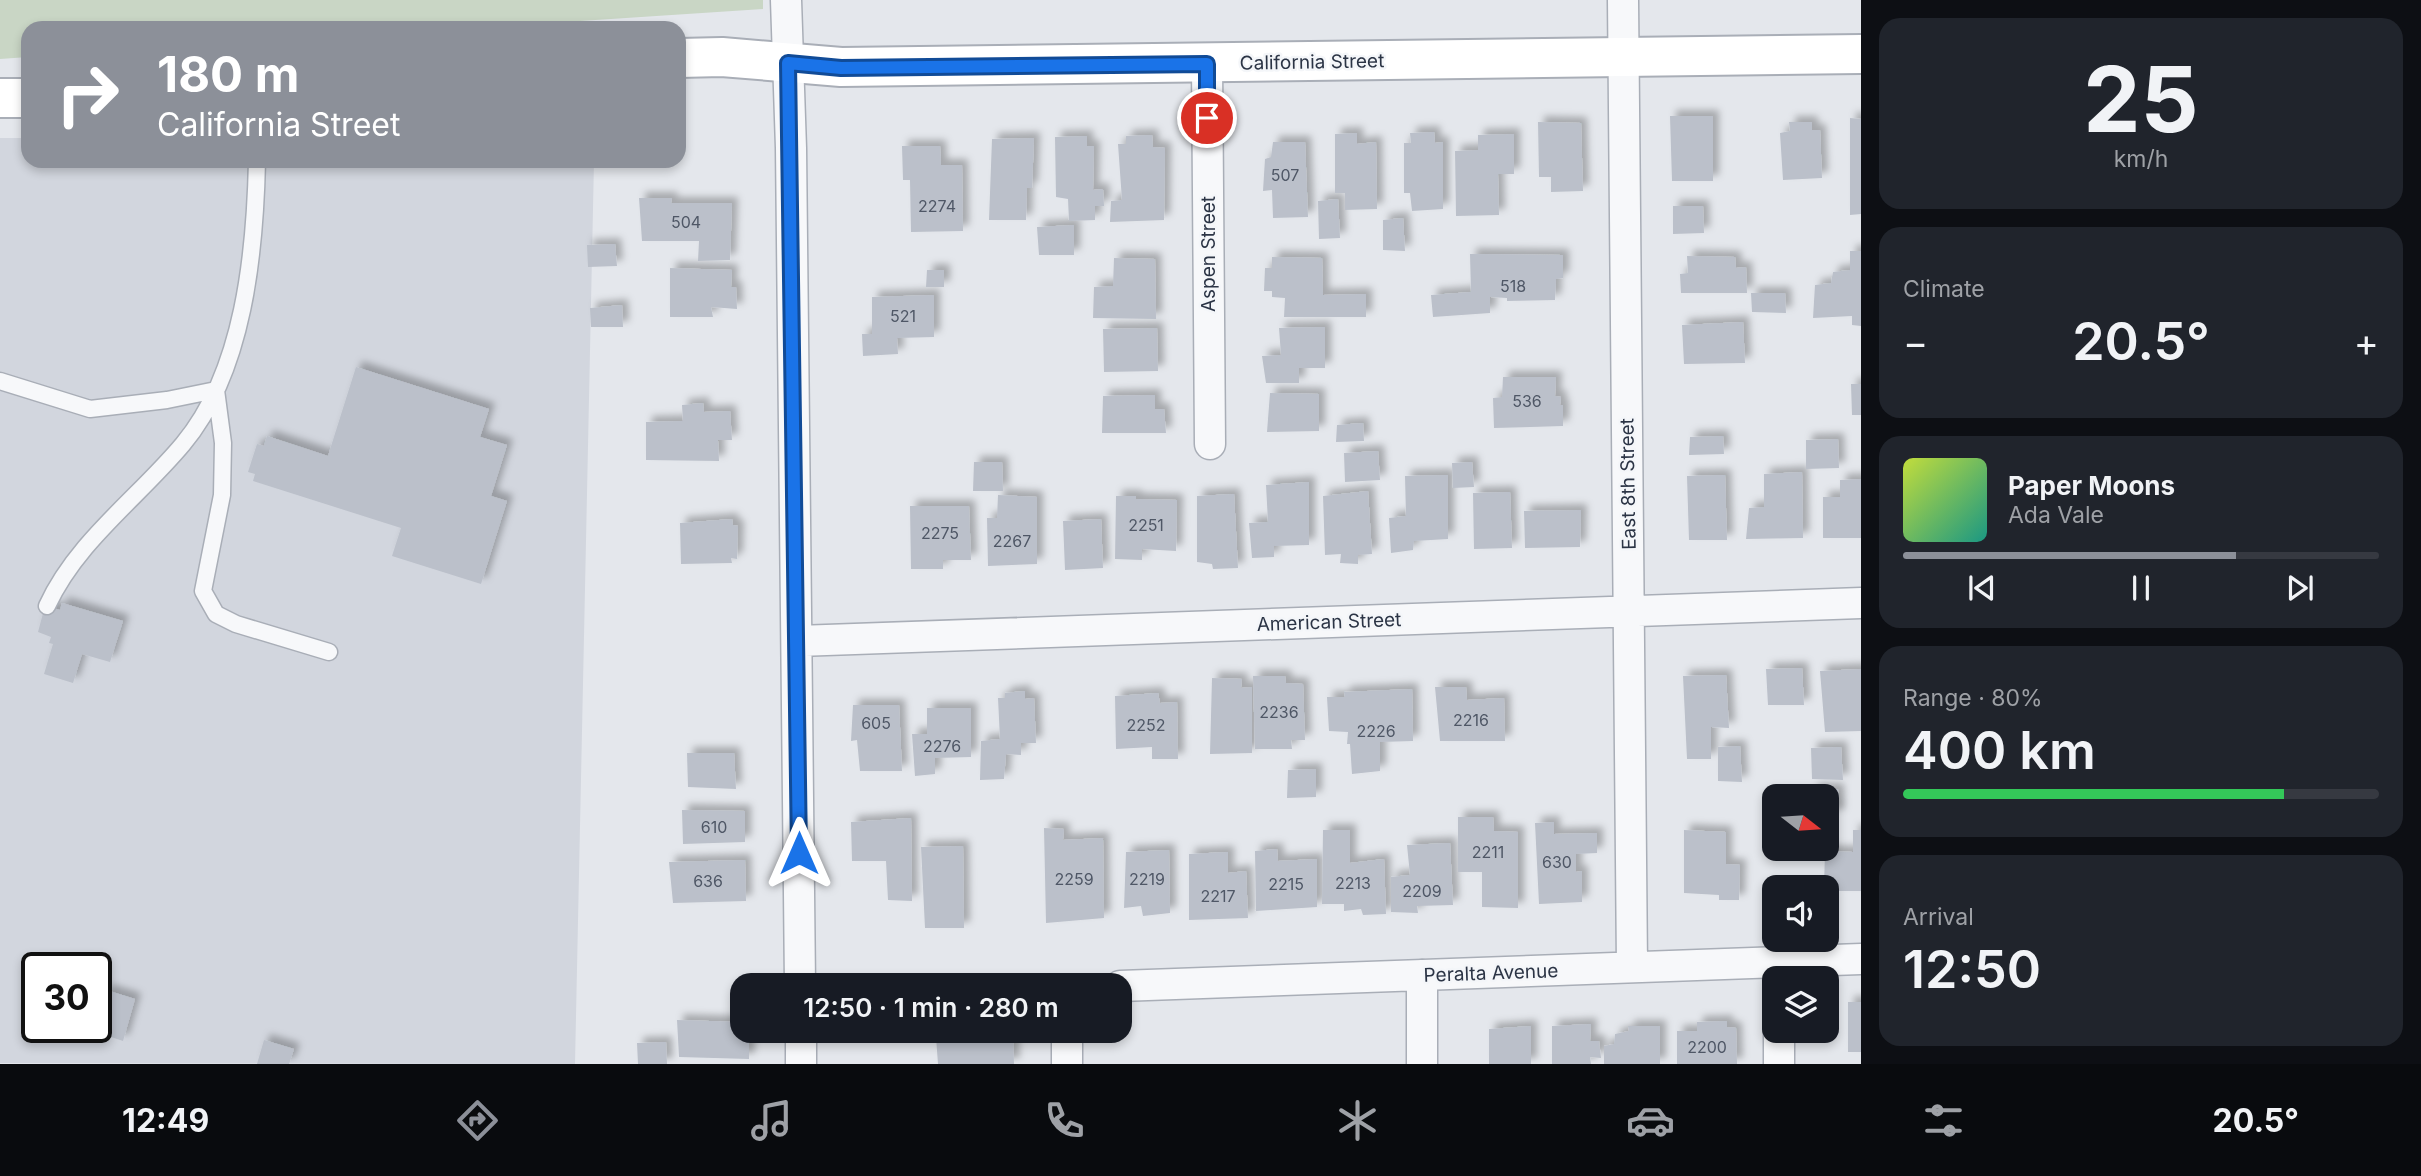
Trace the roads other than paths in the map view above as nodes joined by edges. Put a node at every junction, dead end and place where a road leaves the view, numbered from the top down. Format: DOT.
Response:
graph roads {
  1 [pos="786,0"];
  2 [pos="1623,0"];
  3 [pos="1861,54"];
  4 [pos="1623,57"];
  5 [pos="686,58"];
  6 [pos="788,63"];
  7 [pos="1207,64"];
  8 [pos="0,98"];
  9 [pos="21,98"];
  10 [pos="257,168"];
  11 [pos="0,381"];
  12 [pos="216,390"];
  13 [pos="1210,444"];
  14 [pos="1861,603"];
  15 [pos="47,607"];
  16 [pos="1629,611"];
  17 [pos="798,641"];
  18 [pos="329,652"];
  19 [pos="1861,959"];
  20 [pos="1808,966"];
  21 [pos="1632,967"];
  22 [pos="1762,970"];
  23 [pos="800,973"];
  24 [pos="1422,975"];
  25 [pos="1132,986"];
  26 [pos="801,1043"];
  27 [pos="1067,1043"];
  28 [pos="1779,1043"];
  29 [pos="801,1064"];
  30 [pos="1067,1064"];
  31 [pos="1422,1064"];
  32 [pos="1779,1064"];
  1 -- 6 [label="street"];
  2 -- 4 [label="street, East 8th Street"];
  3 -- 4 [label="street, California Street"];
  4 -- 7 [label="street, California Street"];
  4 -- 16 [label="street, East 8th Street"];
  5 -- 6 [label="street, California Street"];
  6 -- 7 [label="street, California Street"];
  6 -- 17 [label="street"];
  7 -- 13 [label="street, Aspen Street"];
  8 -- 9 [label="street"];
  10 -- 12 [label="lane"];
  11 -- 12 [label="lane"];
  12 -- 15 [label="lane"];
  12 -- 18 [label="lane"];
  14 -- 16 [label="street, American Street"];
  16 -- 17 [label="street, American Street"];
  16 -- 21 [label="street, East 8th Street"];
  17 -- 23 [label="street"];
  19 -- 20 [label="street, Peralta Avenue"];
  21 -- 22 [label="street, Peralta Avenue"];
  21 -- 24 [label="street, Peralta Avenue"];
  24 -- 25 [label="street, Peralta Avenue"];
  24 -- 31 [label="street"];
  26 -- 29 [label="street"];
  27 -- 30 [label="street"];
  28 -- 32 [label="street"];
}
